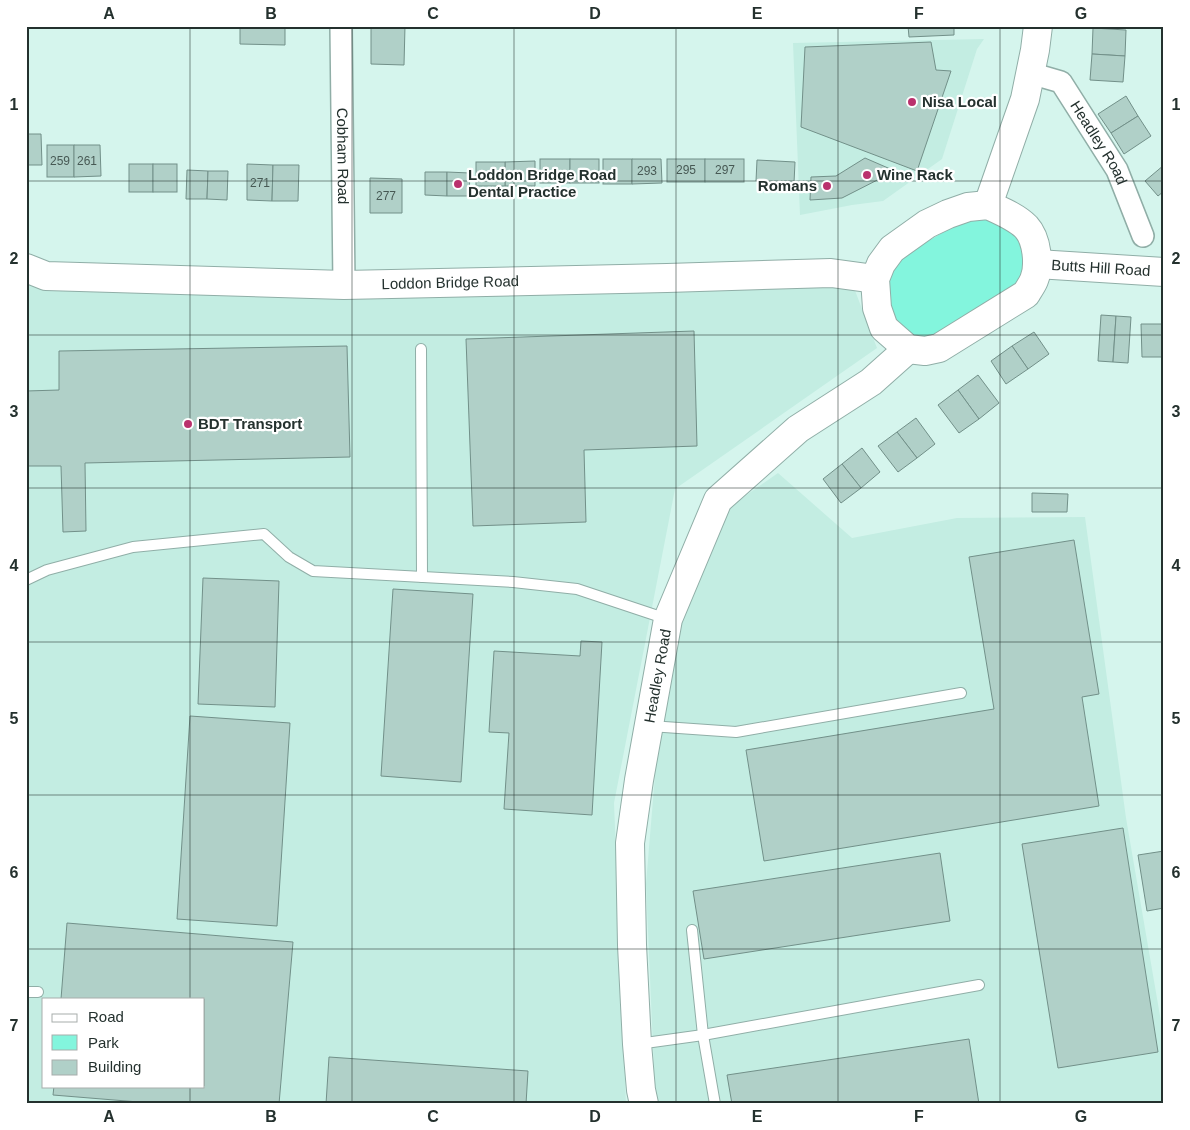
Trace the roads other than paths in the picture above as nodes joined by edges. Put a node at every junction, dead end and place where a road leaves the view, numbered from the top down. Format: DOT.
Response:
graph roads {
  1 [pos="341,26"];
  2 [pos="1038,26"];
  3 [pos="1030,73"];
  4 [pos="988,205"];
  5 [pos="1143,236"];
  6 [pos="1037,264"];
  7 [pos="26,268"];
  8 [pos="1164,272"];
  9 [pos="875,279"];
  10 [pos="344,284"];
  11 [pos="421,349"];
  12 [pos="908,349"];
  13 [pos="422,577"];
  14 [pos="26,580"];
  15 [pos="668,619"];
  16 [pos="961,693"];
  17 [pos="649,726"];
  18 [pos="692,930"];
  19 [pos="978,985"];
  20 [pos="26,992"];
  21 [pos="38,992"];
  22 [pos="703,1035"];
  23 [pos="638,1044"];
  24 [pos="644,1104"];
  25 [pos="715,1104"];
  1 -- 10 [label="street, Cobham Road"];
  2 -- 3 [label="street"];
  3 -- 4 [label="street"];
  3 -- 5 [label="street, Headley Road"];
  4 -- 6 [label="street"];
  4 -- 9 [label="street"];
  6 -- 8 [label="street, Butts Hill Road"];
  6 -- 12 [label="street"];
  7 -- 10 [label="street, Loddon Bridge Road"];
  9 -- 10 [label="street, Loddon Bridge Road"];
  9 -- 12 [label="street"];
  11 -- 13 [label="lane"];
  12 -- 15 [label="street, Headley Road"];
  13 -- 14 [label="lane"];
  13 -- 15 [label="lane"];
  15 -- 17 [label="street, Headley Road"];
  16 -- 17 [label="lane"];
  17 -- 23 [label="street, Headley Road"];
  18 -- 22 [label="lane"];
  19 -- 22 [label="lane"];
  20 -- 21 [label="lane"];
  22 -- 23 [label="lane"];
  22 -- 25 [label="lane"];
  23 -- 24 [label="street, Headley Road"];
}
